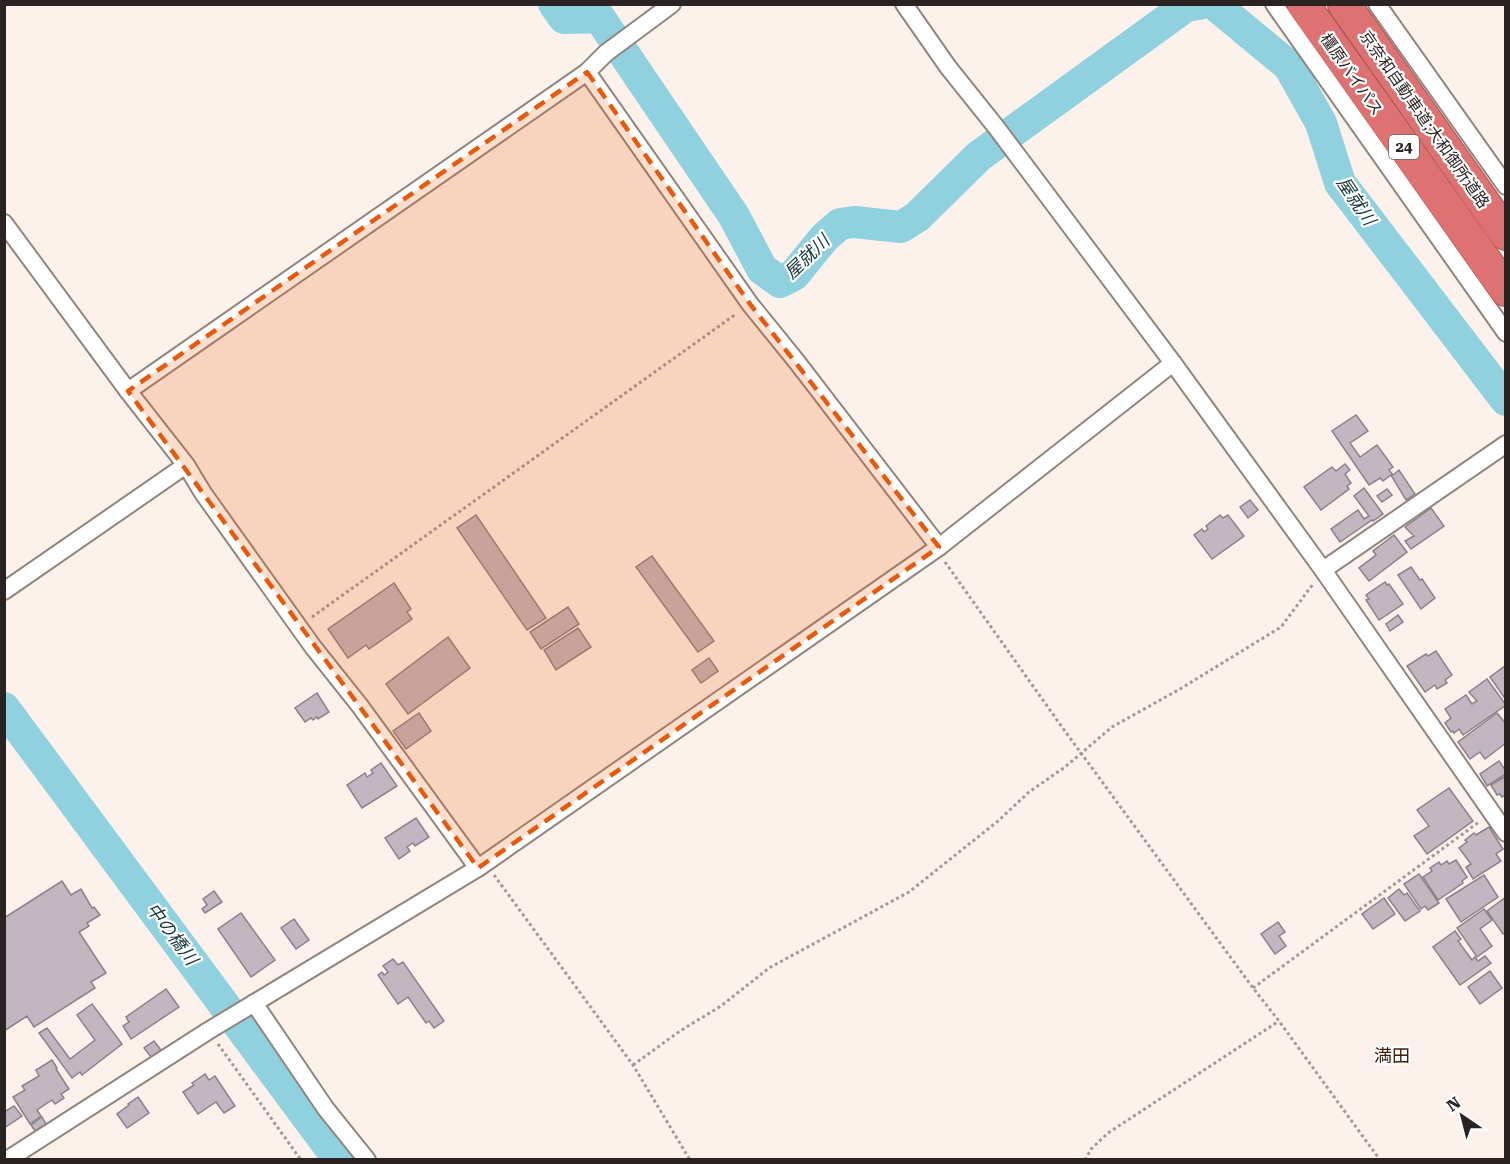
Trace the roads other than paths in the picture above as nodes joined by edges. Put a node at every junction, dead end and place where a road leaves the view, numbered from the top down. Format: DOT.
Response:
graph roads {
  1 [pos="672,4"];
  2 [pos="904,4"];
  3 [pos="1274,4"];
  4 [pos="1305,4"];
  5 [pos="1344,4"];
  6 [pos="1350,4"];
  7 [pos="1377,4"];
  8 [pos="587,72"];
  9 [pos="1506,186"];
  10 [pos="4,223"];
  11 [pos="1506,226"];
  12 [pos="1506,234"];
  13 [pos="1506,288"];
  14 [pos="1506,333"];
  15 [pos="1173,363"];
  16 [pos="128,392"];
  17 [pos="1506,444"];
  18 [pos="186,465"];
  19 [pos="937,549"];
  20 [pos="1323,570"];
  21 [pos="4,591"];
  22 [pos="1506,833"];
  23 [pos="482,866"];
  24 [pos="254,1003"];
  25 [pos="9,1155"];
  26 [pos="367,1160"];
  1 -- 8 [label="street"];
  2 -- 15 [label="street"];
  3 -- 14 [label="street"];
  4 -- 13 [label="highway, 橿原バイパス / 24"];
  5 -- 12 [label="highway, 京奈和自動車道;大和御所道路"];
  6 -- 11 [label="highway, 24"];
  7 -- 9 [label="street"];
  8 -- 16 [label="street"];
  8 -- 19 [label="street"];
  10 -- 16 [label="street"];
  15 -- 19 [label="street"];
  15 -- 20 [label="street"];
  16 -- 18 [label="street"];
  17 -- 20 [label="street"];
  18 -- 21 [label="street"];
  18 -- 23 [label="street"];
  19 -- 23 [label="street"];
  20 -- 22 [label="street"];
  23 -- 24 [label="street"];
  24 -- 25 [label="street"];
  24 -- 26 [label="street"];
}
